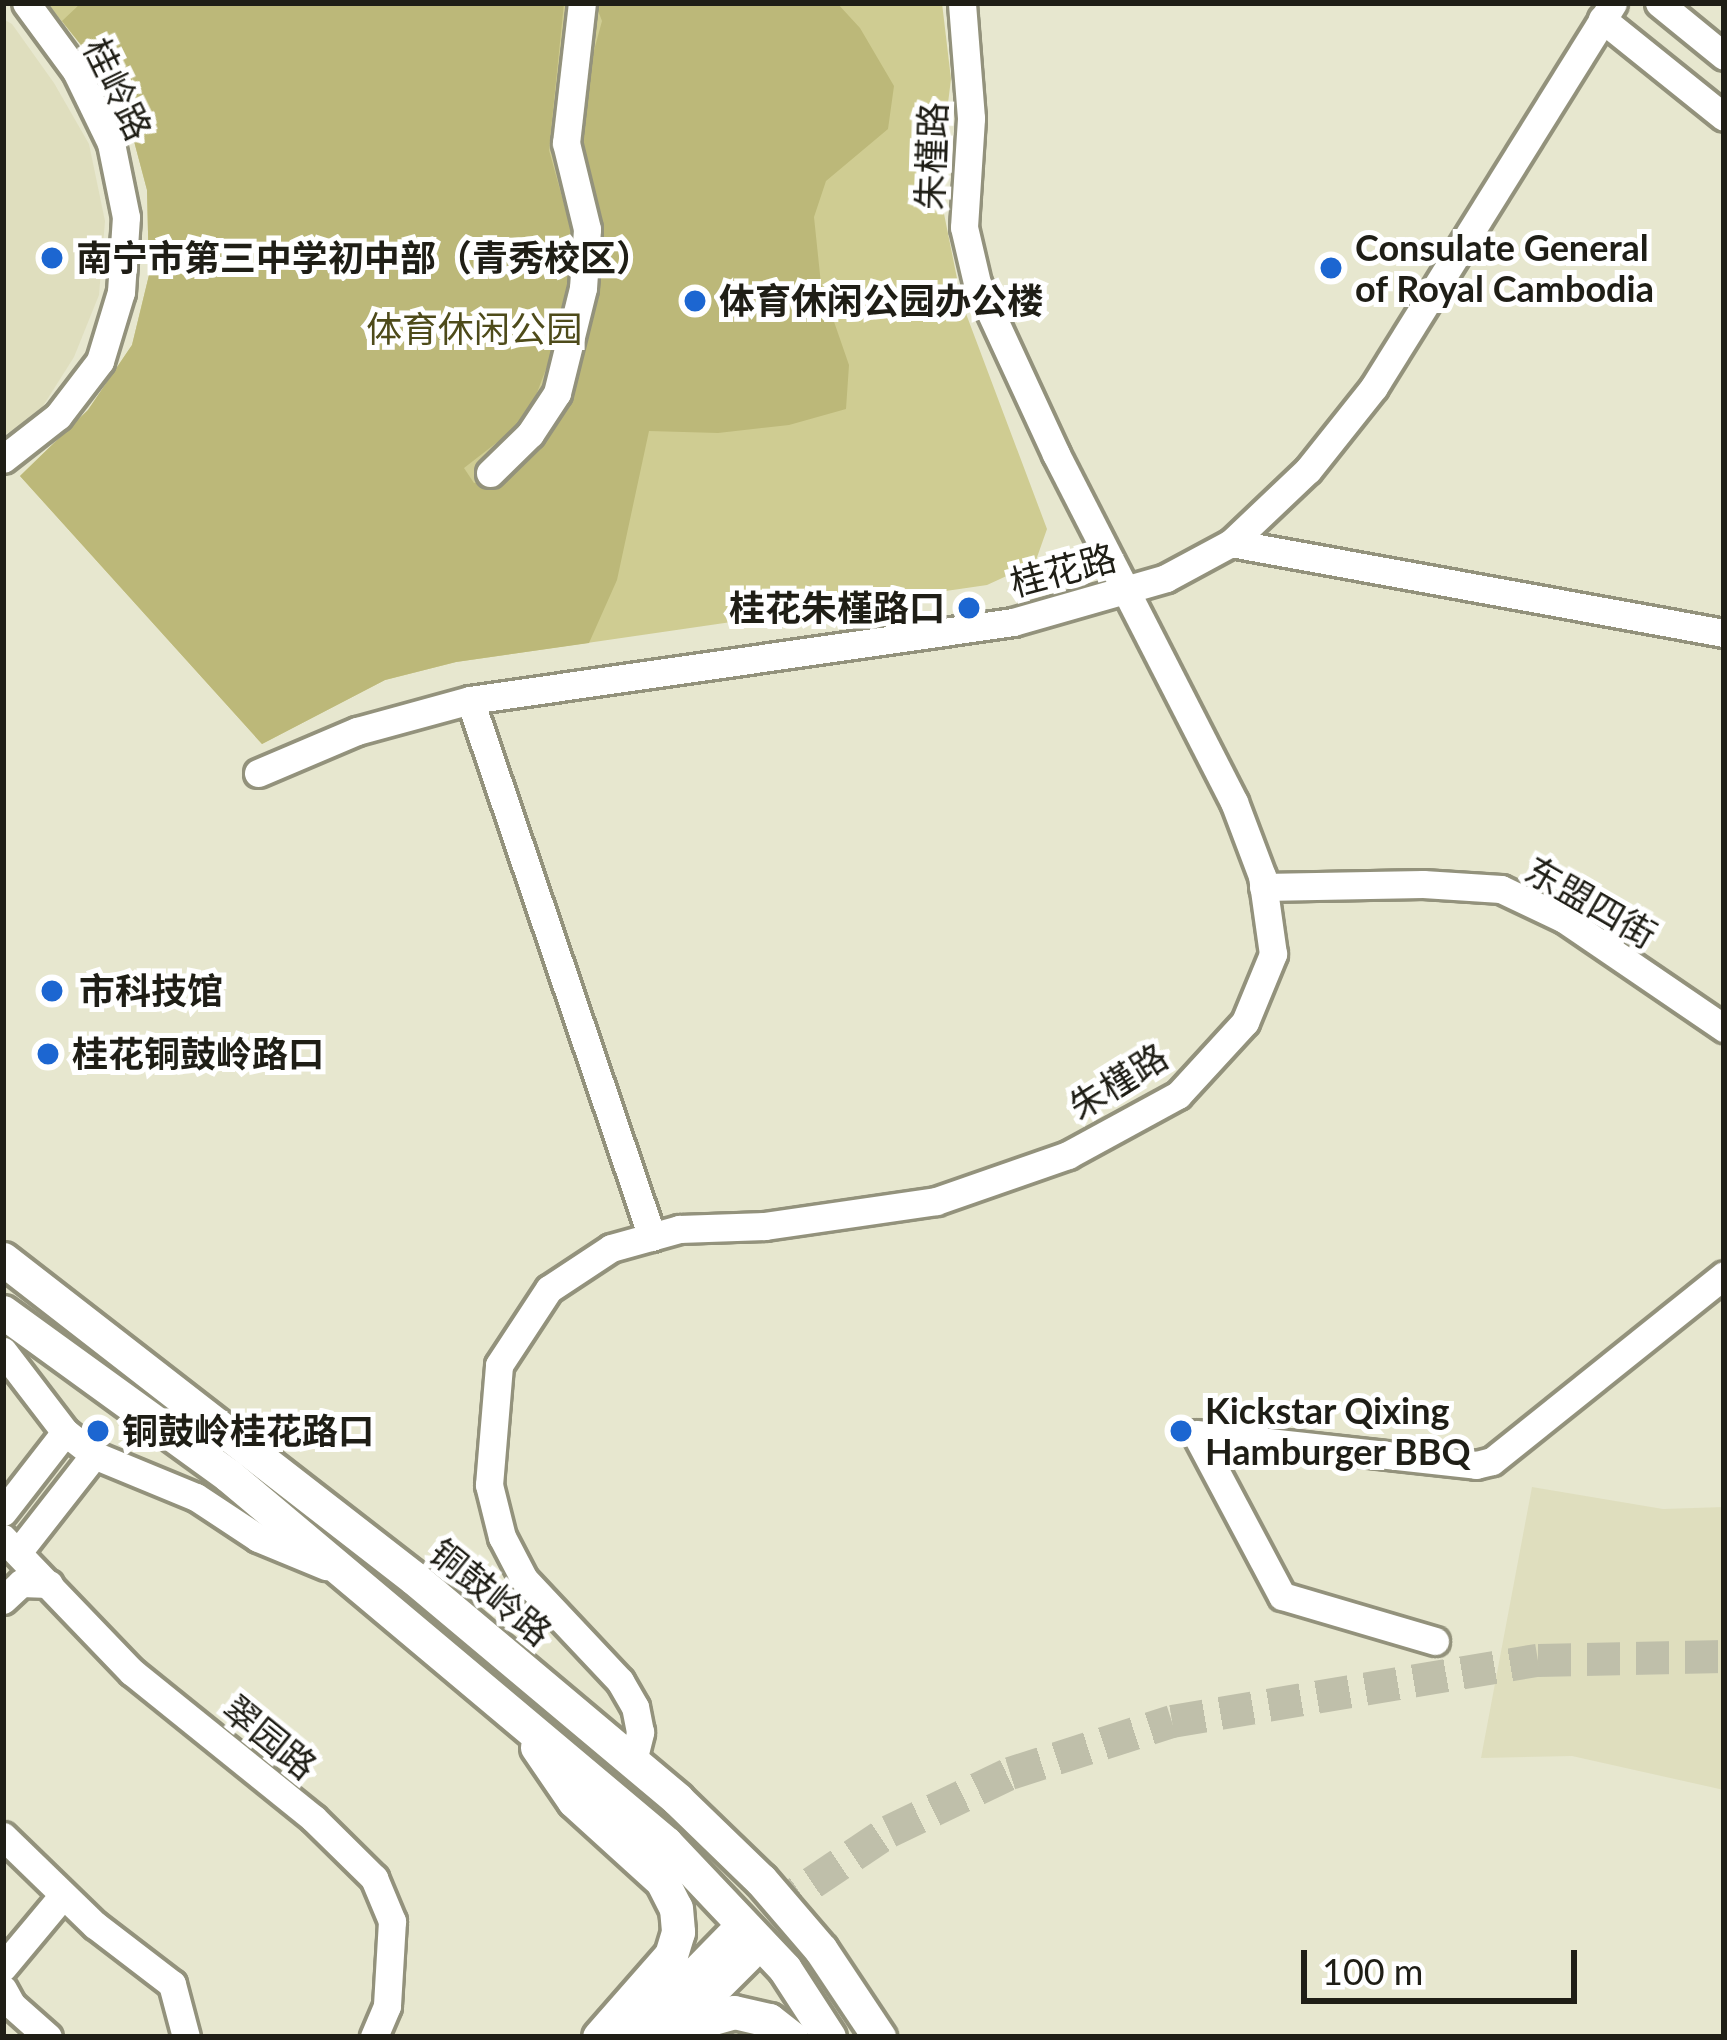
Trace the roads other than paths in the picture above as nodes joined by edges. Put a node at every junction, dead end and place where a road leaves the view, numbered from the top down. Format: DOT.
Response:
graph roads {
  1 [pos="26,3"];
  2 [pos="582,3"];
  3 [pos="962,3"];
  4 [pos="1659,3"];
  5 [pos="1608,11"];
  6 [pos="1724,56"];
  7 [pos="1724,117"];
  8 [pos="3,458"];
  9 [pos="490,472"];
  10 [pos="1231,543"];
  11 [pos="1124,591"];
  12 [pos="1724,633"];
  13 [pos="470,700"];
  14 [pos="258,773"];
  15 [pos="1263,887"];
  16 [pos="1724,1028"];
  17 [pos="652,1237"];
  18 [pos="3,1259"];
  19 [pos="1724,1275"];
  20 [pos="3,1312"];
  21 [pos="3,1351"];
  22 [pos="65,1432"];
  23 [pos="94,1455"];
  24 [pos="3,1512"];
  25 [pos="11,1544"];
  26 [pos="348,1575"];
  27 [pos="50,1584"];
  28 [pos="3,1600"];
  29 [pos="1435,1641"];
  30 [pos="513,1711"];
  31 [pos="633,1760"];
  32 [pos="3,1836"];
  33 [pos="63,1895"];
  34 [pos="3,1986"];
  35 [pos="48,2037"];
  36 [pos="186,2037"];
  37 [pos="374,2037"];
  38 [pos="599,2037"];
  39 [pos="633,2037"];
  40 [pos="665,2037"];
  41 [pos="690,2037"];
  42 [pos="791,2037"];
  43 [pos="829,2037"];
  44 [pos="878,2037"];
  1 -- 8 [label="street, 桂岭路"];
  2 -- 9 [label="street"];
  3 -- 11 [label="street, 朱槿路"];
  4 -- 6 [label="street"];
  5 -- 7 [label="street"];
  5 -- 10 [label="street, 桂花路"];
  10 -- 11 [label="street, 桂花路"];
  10 -- 12 [label="street"];
  11 -- 13 [label="street, 桂花路"];
  11 -- 15 [label="street, 朱槿路"];
  13 -- 14 [label="street, 桂花路"];
  13 -- 17 [label="street"];
  15 -- 16 [label="street, 东盟四街"];
  15 -- 17 [label="street, 朱槿路"];
  17 -- 31 [label="street, 朱槿路"];
  18 -- 31 [label="main road, 铜鼓岭路"];
  19 -- 29 [label="street"];
  20 -- 26 [label="main road"];
  21 -- 22 [label="street"];
  22 -- 23 [label="street"];
  22 -- 24 [label="street"];
  23 -- 25 [label="street"];
  23 -- 26 [label="street"];
  25 -- 27 [label="street, 翠园路"];
  26 -- 30 [label="main road"];
  27 -- 28 [label="street"];
  27 -- 37 [label="street, 翠园路"];
  30 -- 38 [label="main road"];
  30 -- 43 [label="main road"];
  31 -- 44 [label="main road, 铜鼓岭路"];
  32 -- 33 [label="street"];
  33 -- 34 [label="street"];
  33 -- 36 [label="street"];
  34 -- 35 [label="street"];
  39 -- 40 [label="main road"];
  41 -- 42 [label="main road"];
}
